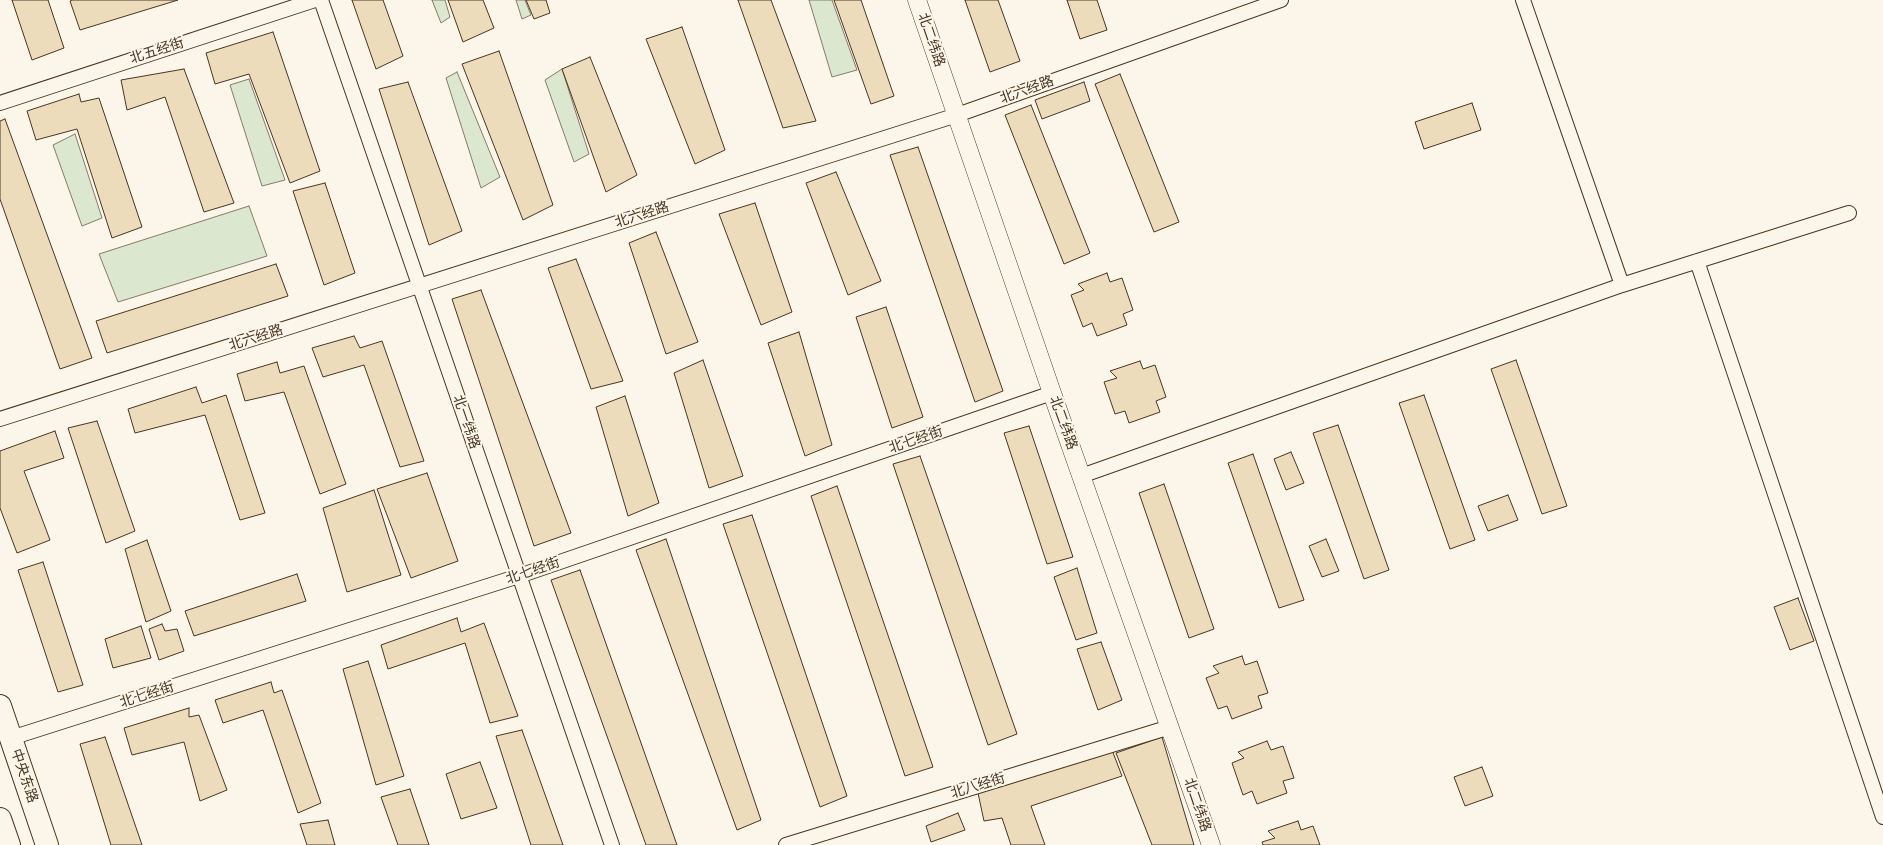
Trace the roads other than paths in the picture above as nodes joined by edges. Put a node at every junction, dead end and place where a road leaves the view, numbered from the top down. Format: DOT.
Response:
graph roads {
  1 [pos="315,0"];
  2 [pos="321,0"];
  3 [pos="917,0"];
  4 [pos="1281,0"];
  5 [pos="1523,0"];
  6 [pos="0,103"];
  7 [pos="957,115"];
  8 [pos="1849,213"];
  9 [pos="1697,261"];
  10 [pos="1622,285"];
  11 [pos="420,286"];
  12 [pos="1052,393"];
  13 [pos="0,419"];
  14 [pos="1081,476"];
  15 [pos="519,576"];
  16 [pos="0,706"];
  17 [pos="1170,727"];
  18 [pos="11,738"];
  19 [pos="1883,817"];
  20 [pos="0,820"];
  21 [pos="9,845"];
  22 [pos="47,845"];
  23 [pos="612,845"];
  24 [pos="786,845"];
  25 [pos="1211,845"];
  1 -- 6 [label="street, 北五经街"];
  2 -- 11 [label="street, 北一纬路"];
  3 -- 7 [label="street, 北二纬路"];
  4 -- 7 [label="street, 北六经路"];
  5 -- 10 [label="street"];
  7 -- 11 [label="street, 北六经路"];
  7 -- 12 [label="street, 北二纬路"];
  8 -- 9 [label="street"];
  9 -- 10 [label="street"];
  9 -- 19 [label="street"];
  10 -- 14 [label="street"];
  11 -- 13 [label="street, 北六经路"];
  11 -- 15 [label="street, 北一纬路"];
  12 -- 14 [label="street, 北二纬路"];
  12 -- 15 [label="street, 北七经街"];
  14 -- 17 [label="street, 北二纬路"];
  15 -- 18 [label="street, 北七经街"];
  15 -- 23 [label="street, 北一纬路"];
  16 -- 18 [label="main road, 中央东路"];
  17 -- 24 [label="street, 北八经街"];
  17 -- 25 [label="street, 北二纬路"];
  18 -- 22 [label="main road, 中央东路"];
  20 -- 21 [label="main road"];
}
